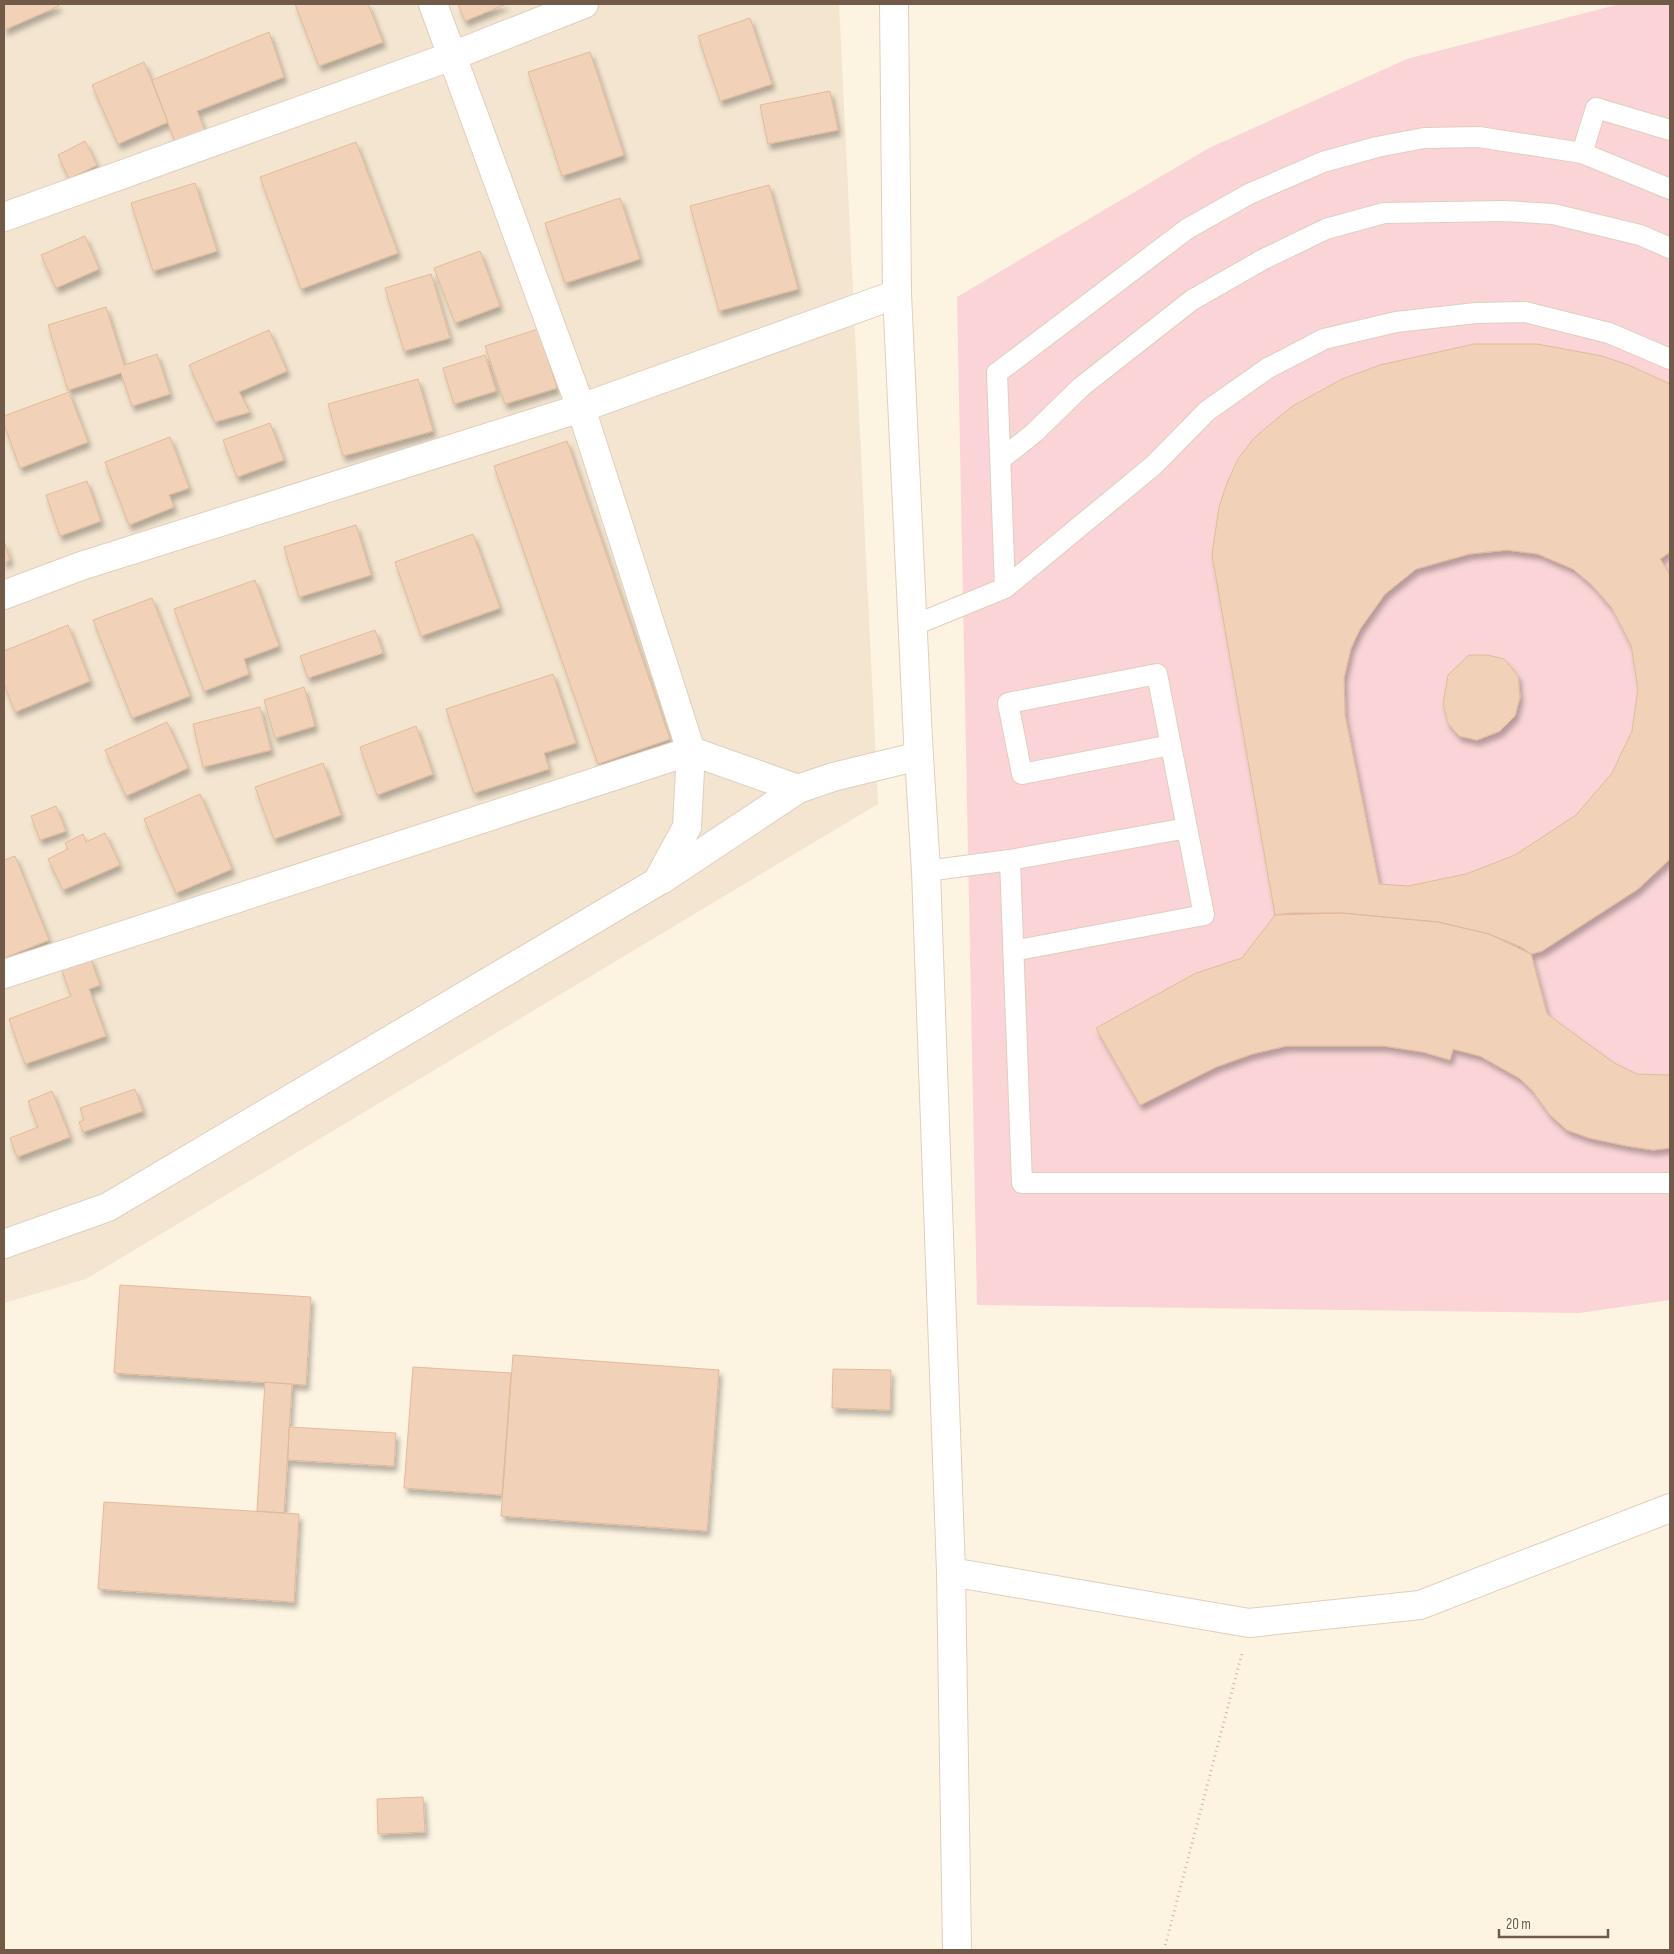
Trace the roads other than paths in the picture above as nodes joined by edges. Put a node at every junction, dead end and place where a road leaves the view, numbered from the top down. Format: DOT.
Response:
graph roads {
  1 [pos="433,4"];
  2 [pos="584,4"];
  3 [pos="894,4"];
  4 [pos="452,56"];
  5 [pos="1670,130"];
  6 [pos="1582,153"];
  7 [pos="1670,189"];
  8 [pos="4,217"];
  9 [pos="1670,248"];
  10 [pos="897,294"];
  11 [pos="1670,359"];
  12 [pos="581,408"];
  13 [pos="1001,459"];
  14 [pos="1005,588"];
  15 [pos="4,595"];
  16 [pos="912,626"];
  17 [pos="1171,745"];
  18 [pos="691,751"];
  19 [pos="919,756"];
  20 [pos="798,789"];
  21 [pos="1187,828"];
  22 [pos="1010,860"];
  23 [pos="926,871"];
  24 [pos="657,882"];
  25 [pos="1013,951"];
  26 [pos="4,974"];
  27 [pos="1670,1182"];
  28 [pos="4,1244"];
  29 [pos="1670,1508"];
  30 [pos="951,1572"];
  31 [pos="957,1950"];
  1 -- 4 [label="street"];
  2 -- 4 [label="street"];
  3 -- 10 [label="street"];
  4 -- 8 [label="street"];
  4 -- 12 [label="street"];
  5 -- 6 [label="lane"];
  6 -- 7 [label="lane"];
  6 -- 13 [label="lane"];
  9 -- 13 [label="lane"];
  10 -- 12 [label="street"];
  10 -- 16 [label="street"];
  11 -- 14 [label="lane"];
  12 -- 15 [label="street"];
  12 -- 18 [label="street"];
  13 -- 14 [label="lane"];
  14 -- 16 [label="lane"];
  16 -- 19 [label="street"];
  17 -- 17 [label="lane"];
  17 -- 21 [label="lane"];
  18 -- 20 [label="street"];
  18 -- 24 [label="street"];
  18 -- 26 [label="street"];
  19 -- 20 [label="street"];
  19 -- 23 [label="street"];
  20 -- 24 [label="street"];
  21 -- 22 [label="lane"];
  21 -- 25 [label="lane"];
  22 -- 23 [label="lane"];
  22 -- 25 [label="lane"];
  23 -- 30 [label="street"];
  24 -- 28 [label="street"];
  25 -- 27 [label="lane"];
  29 -- 30 [label="street"];
  30 -- 31 [label="street"];
}
